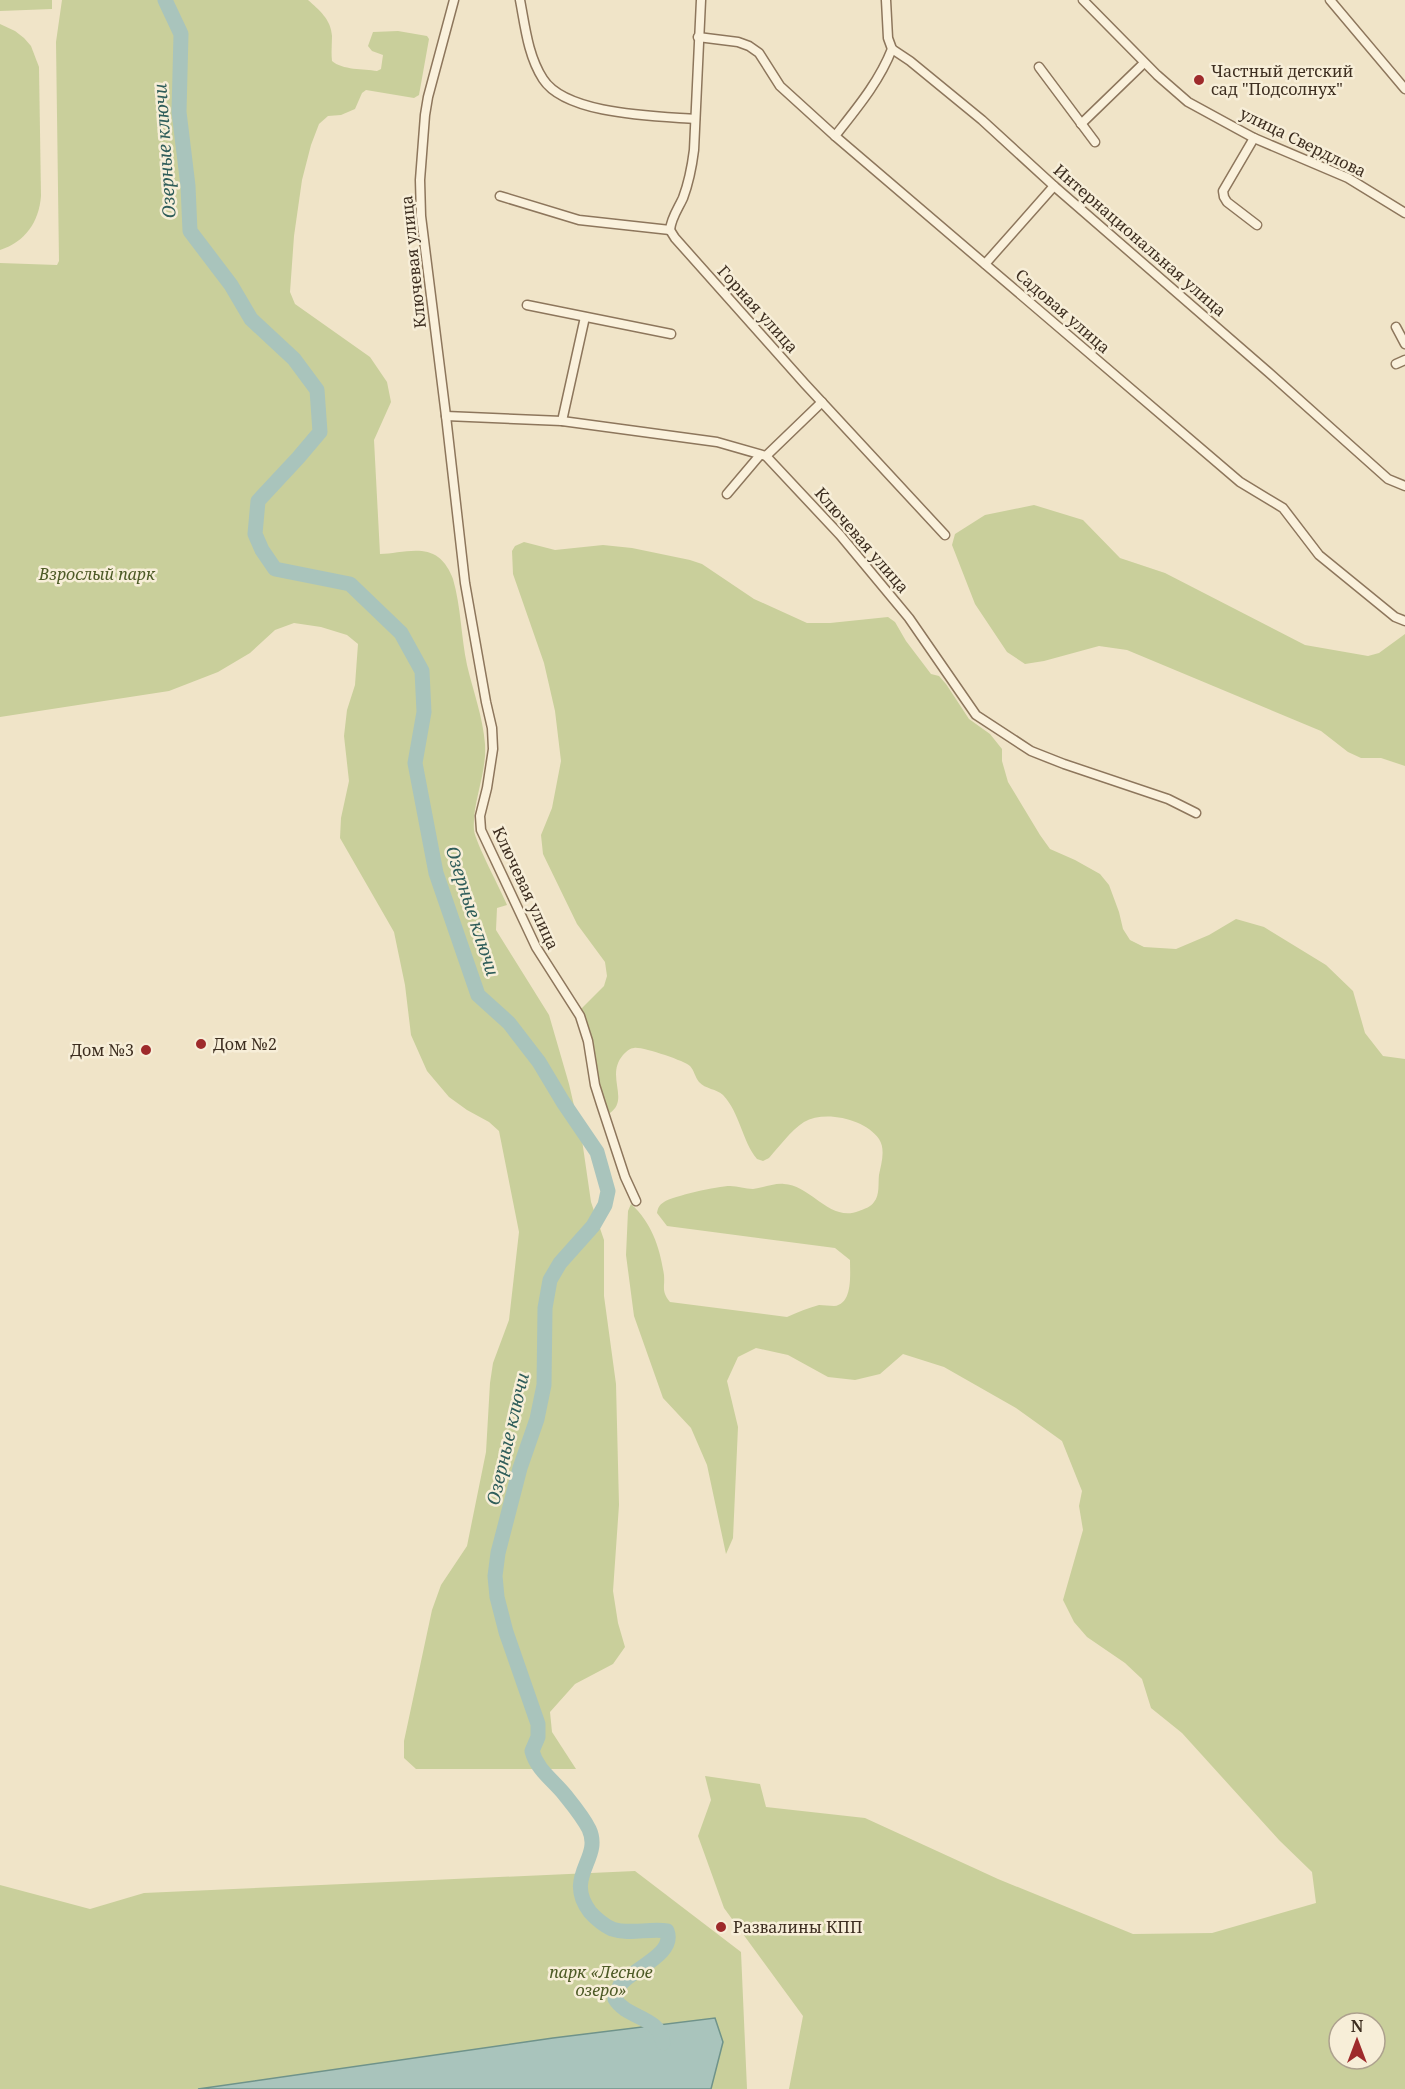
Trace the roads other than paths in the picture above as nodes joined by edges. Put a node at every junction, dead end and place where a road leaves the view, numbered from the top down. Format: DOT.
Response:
graph roads {
  1 [pos="454,0"];
  2 [pos="520,0"];
  3 [pos="701,0"];
  4 [pos="886,0"];
  5 [pos="1083,0"];
  6 [pos="1333,1"];
  7 [pos="698,37"];
  8 [pos="892,49"];
  9 [pos="1144,63"];
  10 [pos="1039,67"];
  11 [pos="1405,89"];
  12 [pos="695,119"];
  13 [pos="1082,124"];
  14 [pos="835,136"];
  15 [pos="1254,138"];
  16 [pos="1095,142"];
  17 [pos="1054,186"];
  18 [pos="500,196"];
  19 [pos="1405,213"];
  20 [pos="1257,225"];
  21 [pos="670,230"];
  22 [pos="985,264"];
  23 [pos="527,305"];
  24 [pos="585,317"];
  25 [pos="1396,327"];
  26 [pos="671,334"];
  27 [pos="1405,344"];
  28 [pos="1405,360"];
  29 [pos="1396,364"];
  30 [pos="822,402"];
  31 [pos="446,416"];
  32 [pos="562,421"];
  33 [pos="763,455"];
  34 [pos="1404,483"];
  35 [pos="727,494"];
  36 [pos="945,535"];
  37 [pos="1405,621"];
  38 [pos="1196,813"];
  39 [pos="636,1202"];
  1 -- 31 [label="street, Ключевая улица"];
  2 -- 12 [label="street"];
  3 -- 7 [label="street"];
  4 -- 8 [label="street"];
  5 -- 9 [label="street, улица Свердлова"];
  6 -- 11 [label="street"];
  7 -- 12 [label="street"];
  7 -- 14 [label="street, Садовая улица"];
  8 -- 14 [label="street"];
  8 -- 17 [label="street, Интернациональная улица"];
  9 -- 13 [label="street"];
  9 -- 15 [label="street, улица Свердлова"];
  10 -- 13 [label="street"];
  12 -- 21 [label="street"];
  13 -- 16 [label="street"];
  14 -- 22 [label="street, Садовая улица"];
  15 -- 19 [label="street, улица Свердлова"];
  15 -- 20 [label="street"];
  17 -- 22 [label="street"];
  17 -- 34 [label="street, Интернациональная улица"];
  18 -- 21 [label="street"];
  21 -- 30 [label="street, Горная улица"];
  22 -- 37 [label="street, Садовая улица"];
  23 -- 24 [label="street"];
  24 -- 26 [label="street"];
  24 -- 32 [label="street"];
  25 -- 27 [label="street"];
  28 -- 29 [label="street"];
  30 -- 33 [label="street"];
  30 -- 36 [label="street, Горная улица"];
  31 -- 32 [label="street"];
  31 -- 39 [label="street, Ключевая улица"];
  32 -- 33 [label="street"];
  33 -- 35 [label="street"];
  33 -- 38 [label="street, Ключевая улица"];
}
